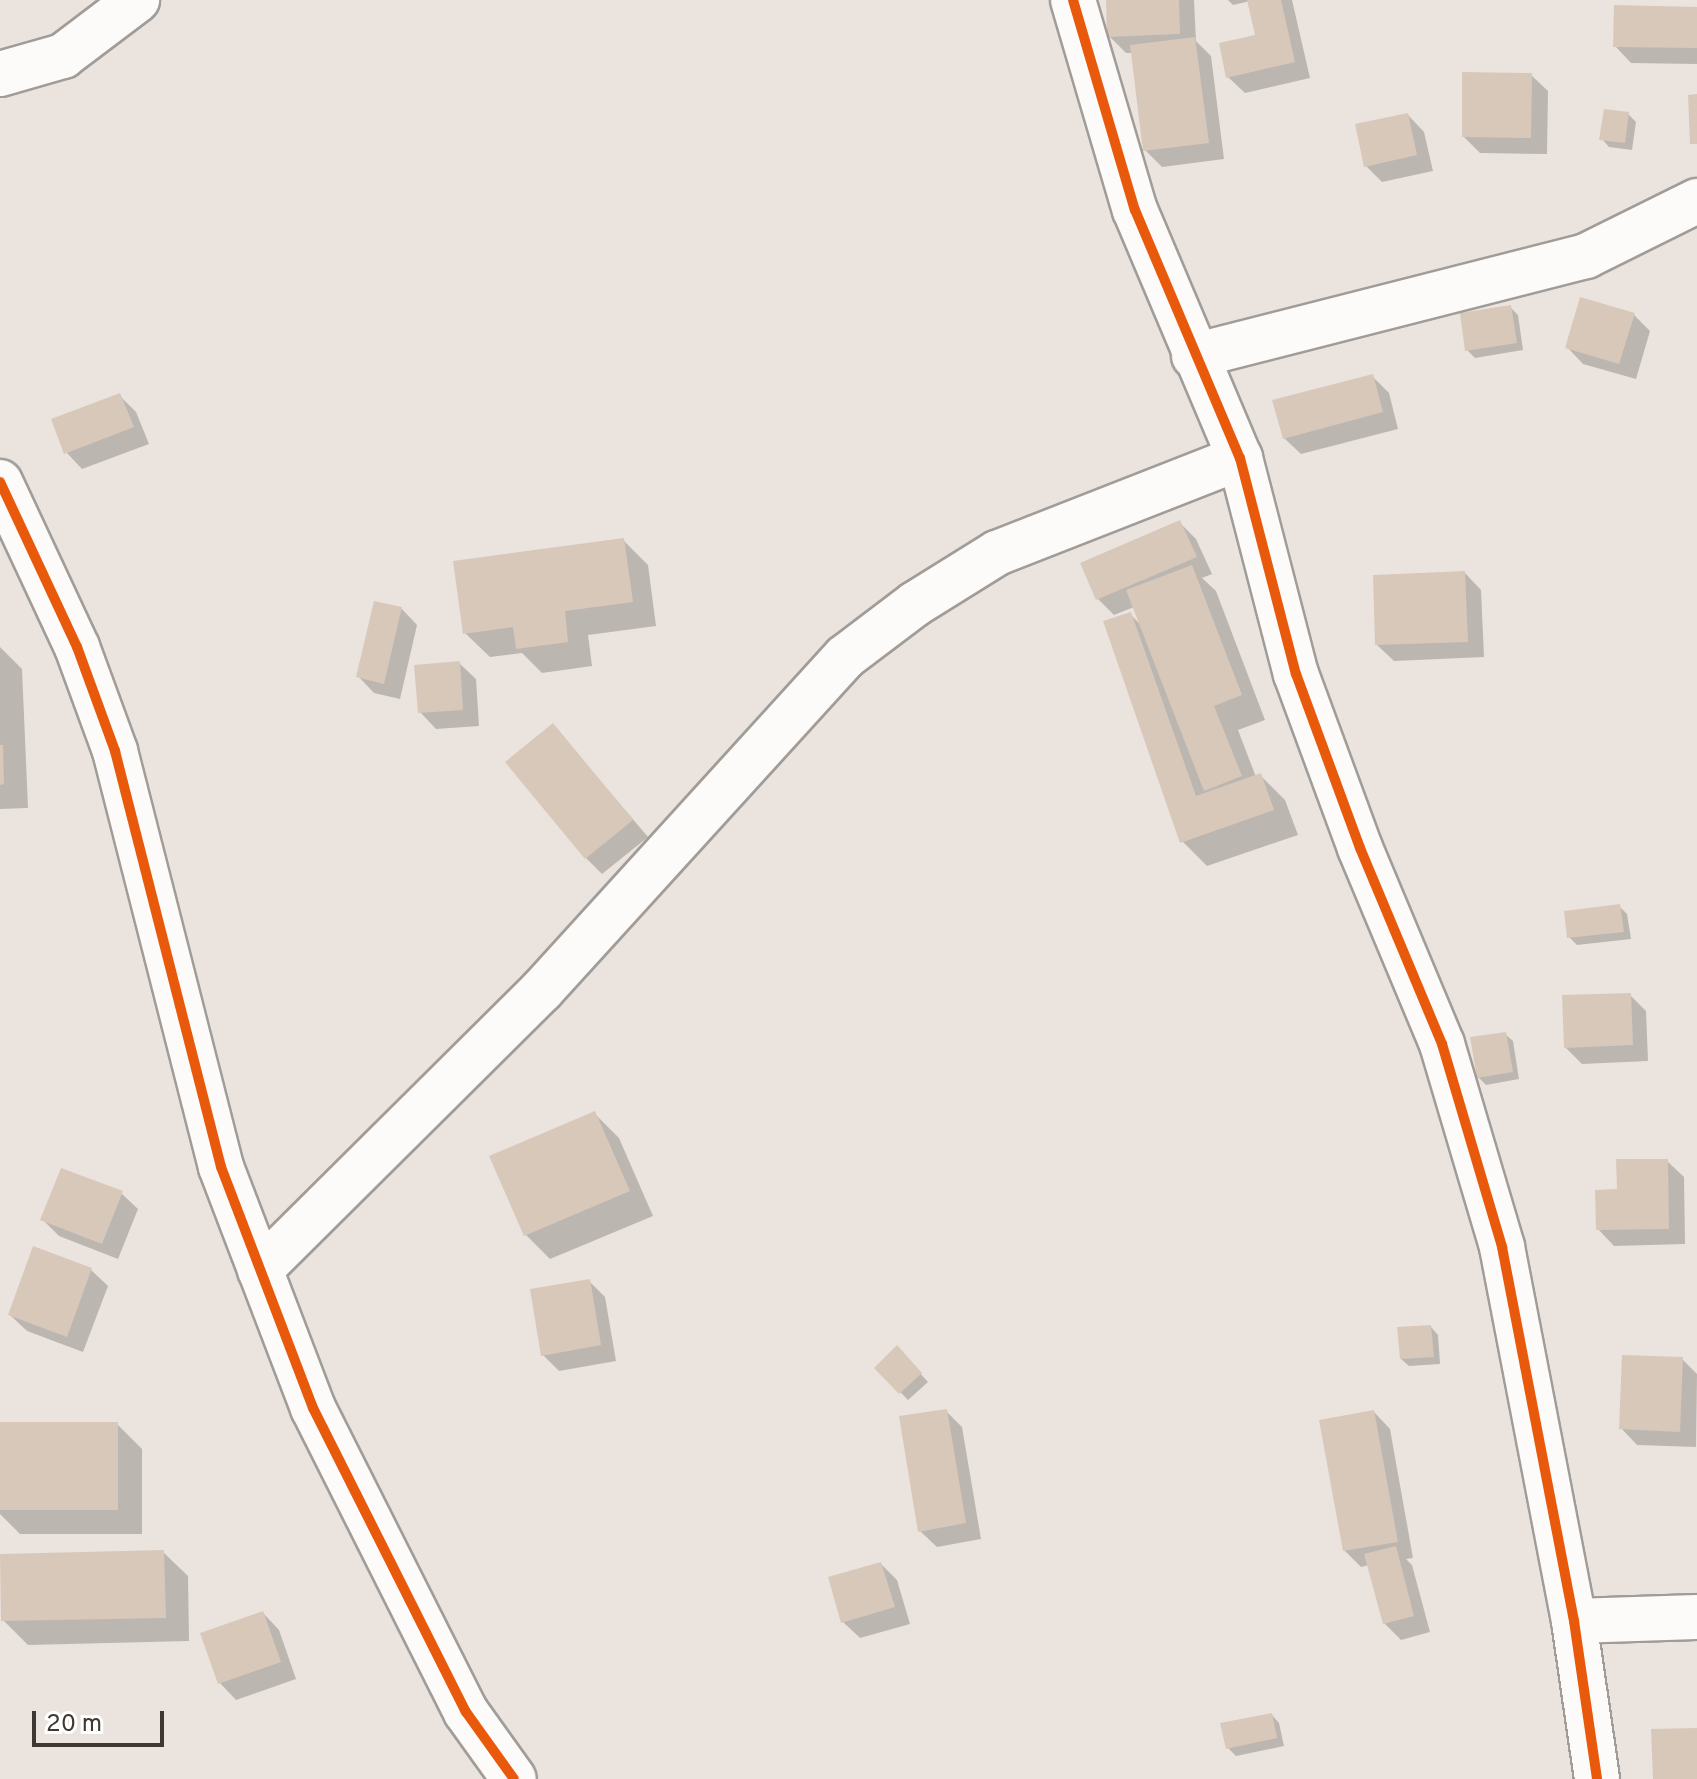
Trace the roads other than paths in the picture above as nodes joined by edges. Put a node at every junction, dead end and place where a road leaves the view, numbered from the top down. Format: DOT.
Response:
graph roads {
  1 [pos="137,0"];
  2 [pos="1073,0"];
  3 [pos="0,74"];
  4 [pos="1697,201"];
  5 [pos="1194,356"];
  6 [pos="1240,458"];
  7 [pos="0,482"];
  8 [pos="260,1270"];
  9 [pos="1697,1617"];
  10 [pos="1574,1621"];
  11 [pos="514,1779"];
  12 [pos="1597,1779"];
  1 -- 3 [label="street"];
  2 -- 5 [label="street"];
  4 -- 5 [label="street"];
  5 -- 6 [label="street"];
  6 -- 8 [label="street"];
  6 -- 10 [label="street"];
  7 -- 8 [label="street"];
  8 -- 11 [label="street"];
  9 -- 10 [label="street"];
  10 -- 12 [label="street"];
}
